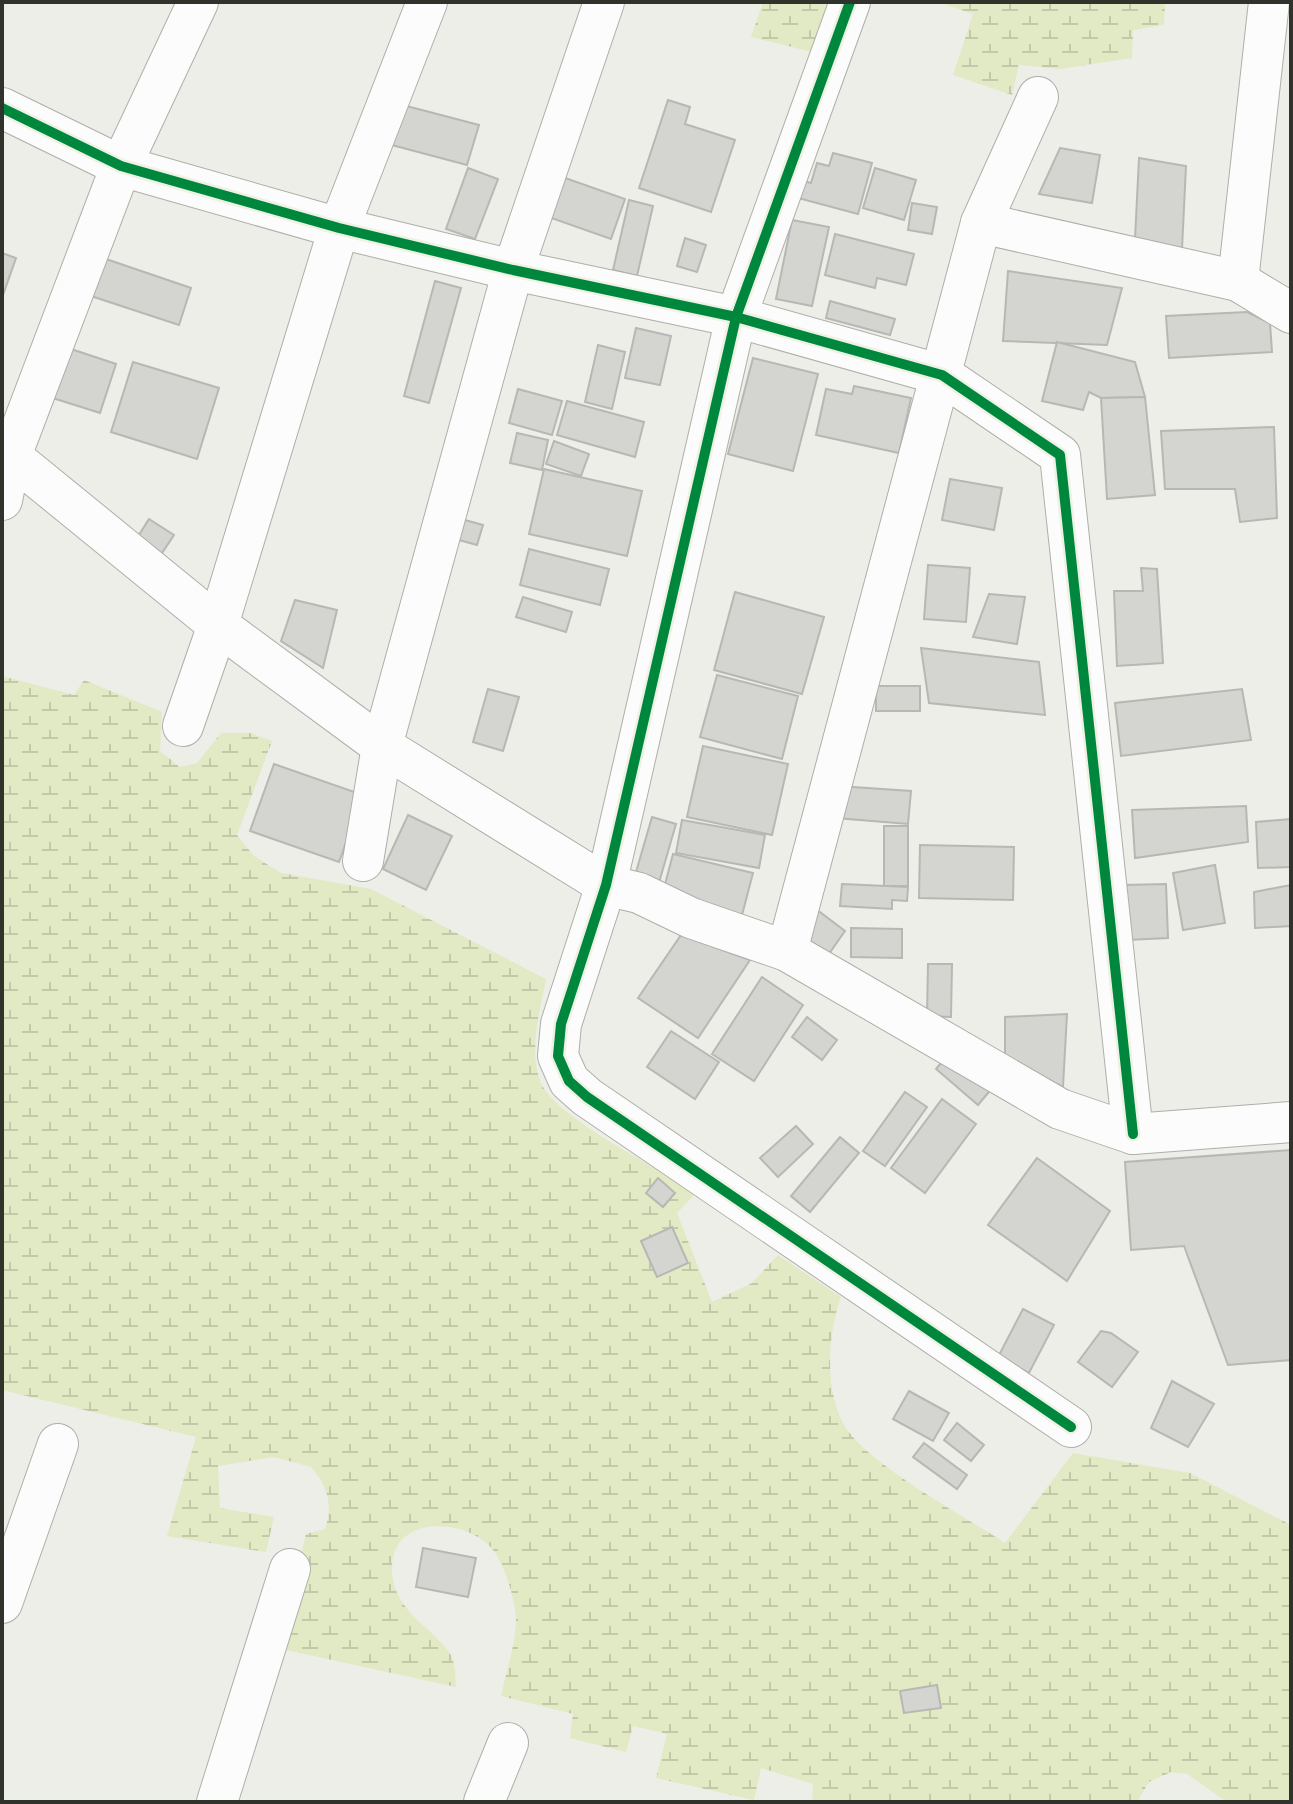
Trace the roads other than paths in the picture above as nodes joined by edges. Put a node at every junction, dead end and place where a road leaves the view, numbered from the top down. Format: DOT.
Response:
graph roads {
  1 [pos="198,2"];
  2 [pos="427,2"];
  3 [pos="604,2"];
  4 [pos="850,2"];
  5 [pos="1269,2"];
  6 [pos="1038,97"];
  7 [pos="2,108"];
  8 [pos="121,166"];
  9 [pos="981,223"];
  10 [pos="339,228"];
  11 [pos="513,270"];
  12 [pos="1238,281"];
  13 [pos="1291,313"];
  14 [pos="736,317"];
  15 [pos="942,375"];
  16 [pos="6,453"];
  17 [pos="2,500"];
  18 [pos="218,625"];
  19 [pos="183,726"];
  20 [pos="382,746"];
  21 [pos="363,861"];
  22 [pos="606,885"];
  23 [pos="787,951"];
  24 [pos="1291,1122"];
  25 [pos="1133,1134"];
  26 [pos="1071,1427"];
  27 [pos="58,1444"];
  28 [pos="10,1547"];
  29 [pos="290,1569"];
  30 [pos="2,1603"];
  31 [pos="508,1743"];
  32 [pos="217,1802"];
  33 [pos="484,1802"];
  1 -- 8 [label="street"];
  2 -- 10 [label="street"];
  3 -- 11 [label="street"];
  4 -- 14 [label="street"];
  5 -- 12 [label="street"];
  6 -- 9 [label="street"];
  7 -- 8 [label="street"];
  8 -- 10 [label="street"];
  8 -- 16 [label="street"];
  9 -- 12 [label="street"];
  9 -- 15 [label="street"];
  10 -- 11 [label="street"];
  10 -- 18 [label="street"];
  11 -- 14 [label="street"];
  11 -- 20 [label="street"];
  12 -- 13 [label="street"];
  14 -- 15 [label="street"];
  14 -- 22 [label="street"];
  15 -- 23 [label="street"];
  15 -- 25 [label="street"];
  16 -- 17 [label="street"];
  16 -- 18 [label="street"];
  18 -- 19 [label="street"];
  18 -- 20 [label="street"];
  20 -- 21 [label="street"];
  20 -- 22 [label="street"];
  22 -- 23 [label="street"];
  22 -- 26 [label="street"];
  23 -- 25 [label="street"];
  24 -- 25 [label="street"];
  27 -- 28 [label="street"];
  28 -- 30 [label="street"];
  29 -- 32 [label="street"];
  31 -- 33 [label="street"];
}
